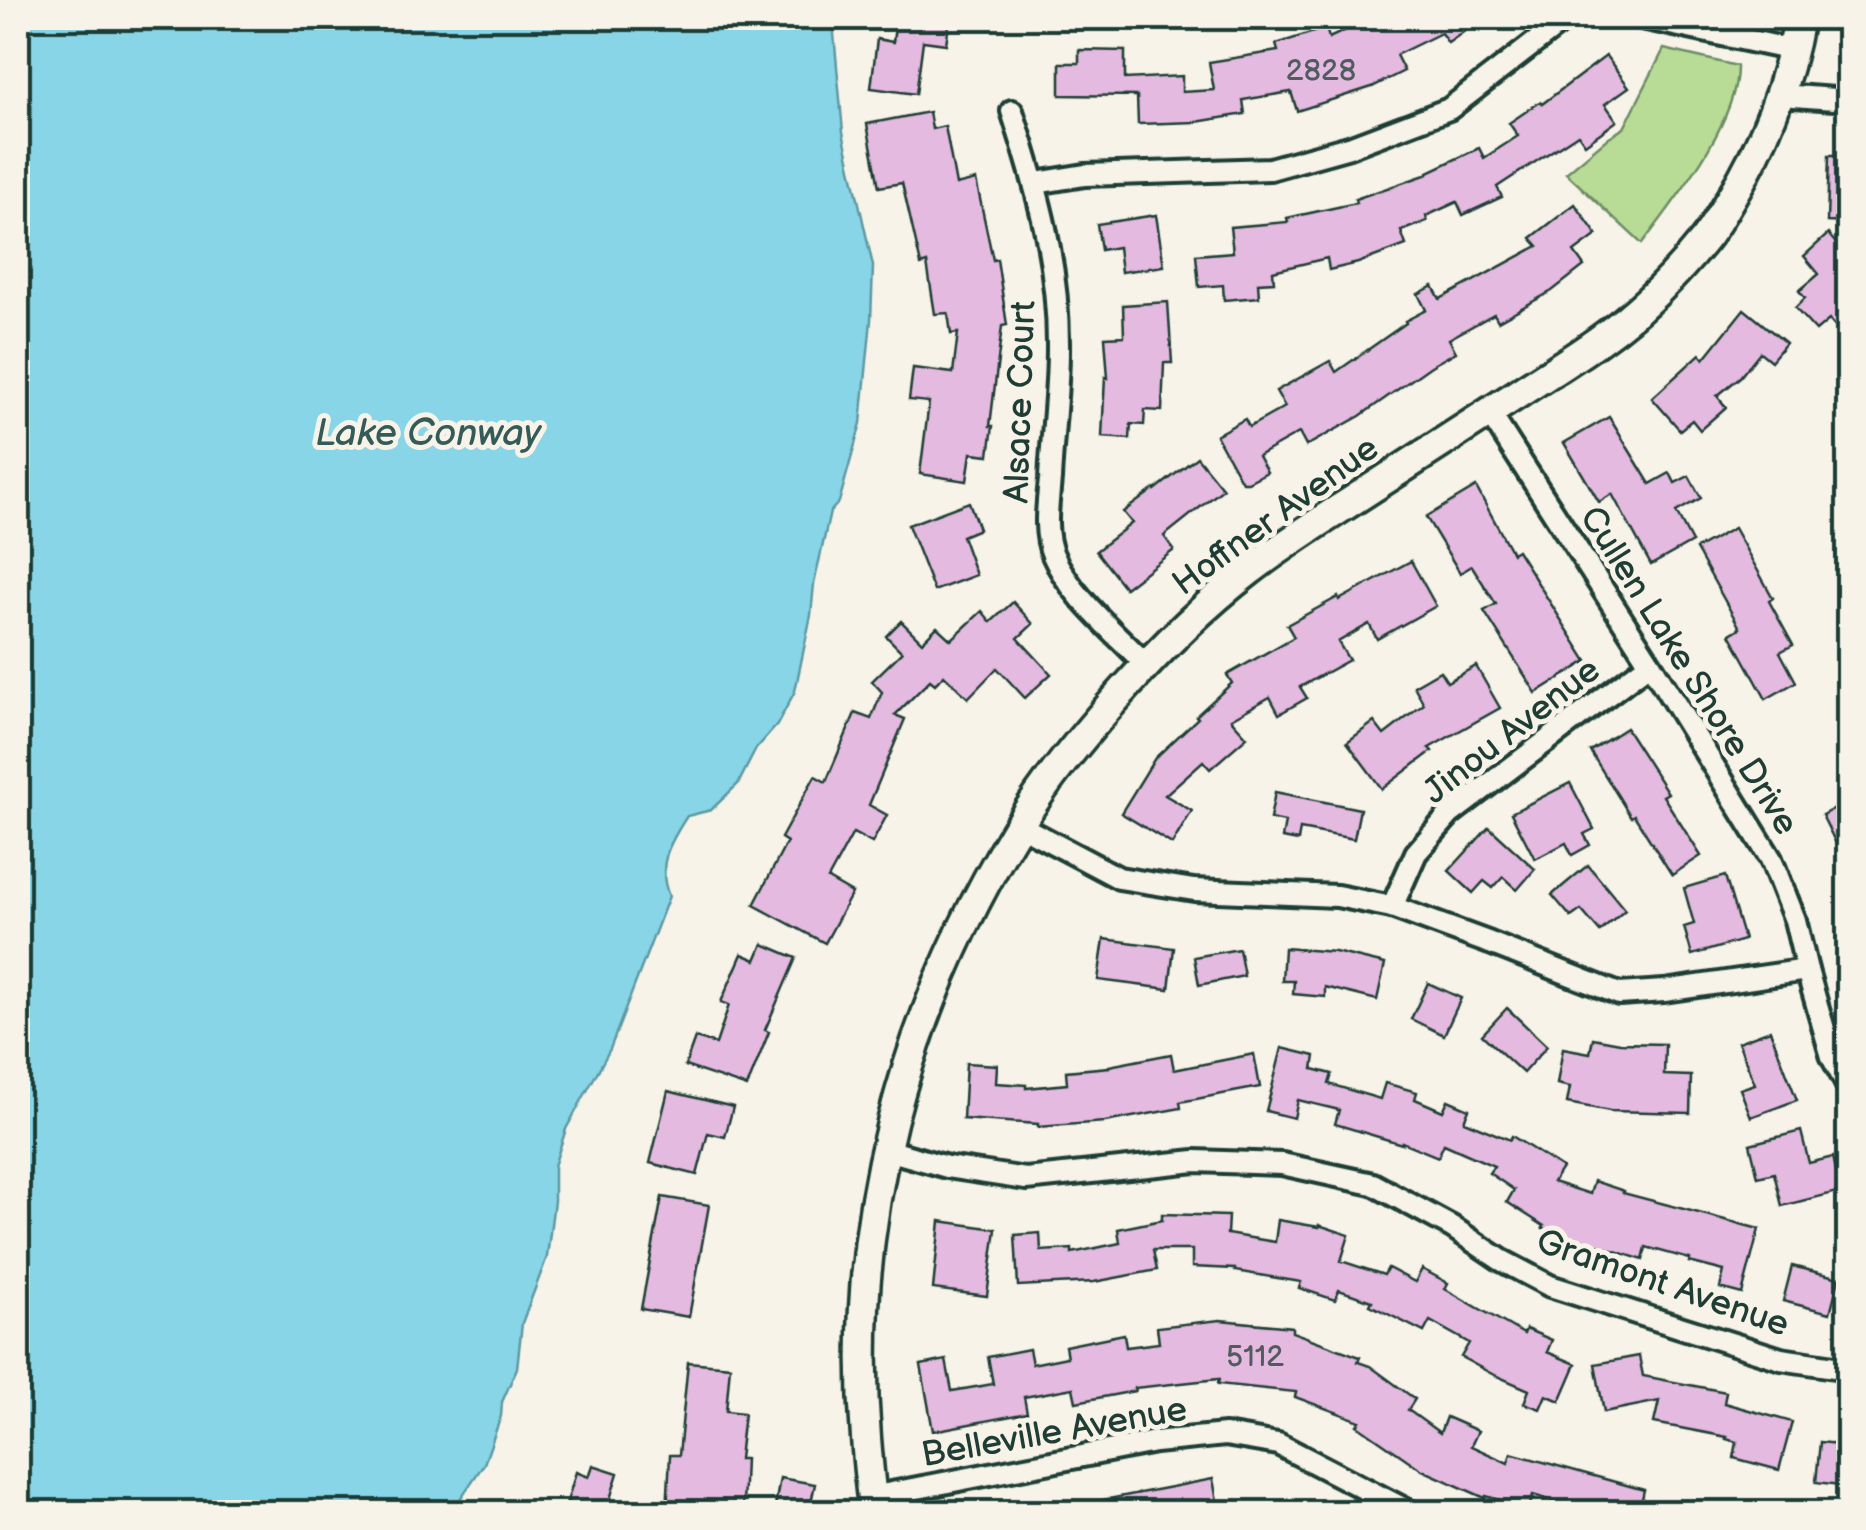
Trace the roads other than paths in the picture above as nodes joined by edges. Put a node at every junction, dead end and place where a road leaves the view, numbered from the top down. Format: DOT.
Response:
graph roads {
  1 [pos="1571,18"];
  2 [pos="1642,18"];
  3 [pos="1798,18"];
  4 [pos="1793,50"];
  5 [pos="1781,95"];
  6 [pos="1848,100"];
  7 [pos="1012,111"];
  8 [pos="1036,183"];
  9 [pos="1490,412"];
  10 [pos="1650,662"];
  11 [pos="1146,665"];
  12 [pos="1019,825"];
  13 [pos="1392,907"];
  14 [pos="1807,970"];
  15 [pos="1848,1087"];
  16 [pos="884,1149"];
  17 [pos="1848,1369"];
  18 [pos="873,1505"];
  19 [pos="1410,1512"];
  1 -- 8 [label="street"];
  2 -- 4 [label="street"];
  3 -- 4 [label="main road, Hoffner Avenue"];
  4 -- 5 [label="main road, Hoffner Avenue"];
  5 -- 6 [label="street"];
  5 -- 9 [label="main road, Hoffner Avenue"];
  7 -- 8 [label="street, Alsace Court"];
  8 -- 11 [label="street, Alsace Court"];
  9 -- 10 [label="street, Cullen Lake Shore Drive"];
  9 -- 11 [label="main road, Hoffner Avenue"];
  10 -- 13 [label="street, Jinou Avenue"];
  10 -- 14 [label="street, Cullen Lake Shore Drive"];
  11 -- 12 [label="main road, Hoffner Avenue"];
  12 -- 13 [label="street"];
  12 -- 16 [label="main road, Hoffner Avenue"];
  13 -- 14 [label="street"];
  14 -- 15 [label="street, Cullen Lake Shore Drive"];
  16 -- 17 [label="street, Gramont Avenue"];
  16 -- 18 [label="main road, Hoffner Avenue"];
  18 -- 19 [label="street, Belleville Avenue"];
}
